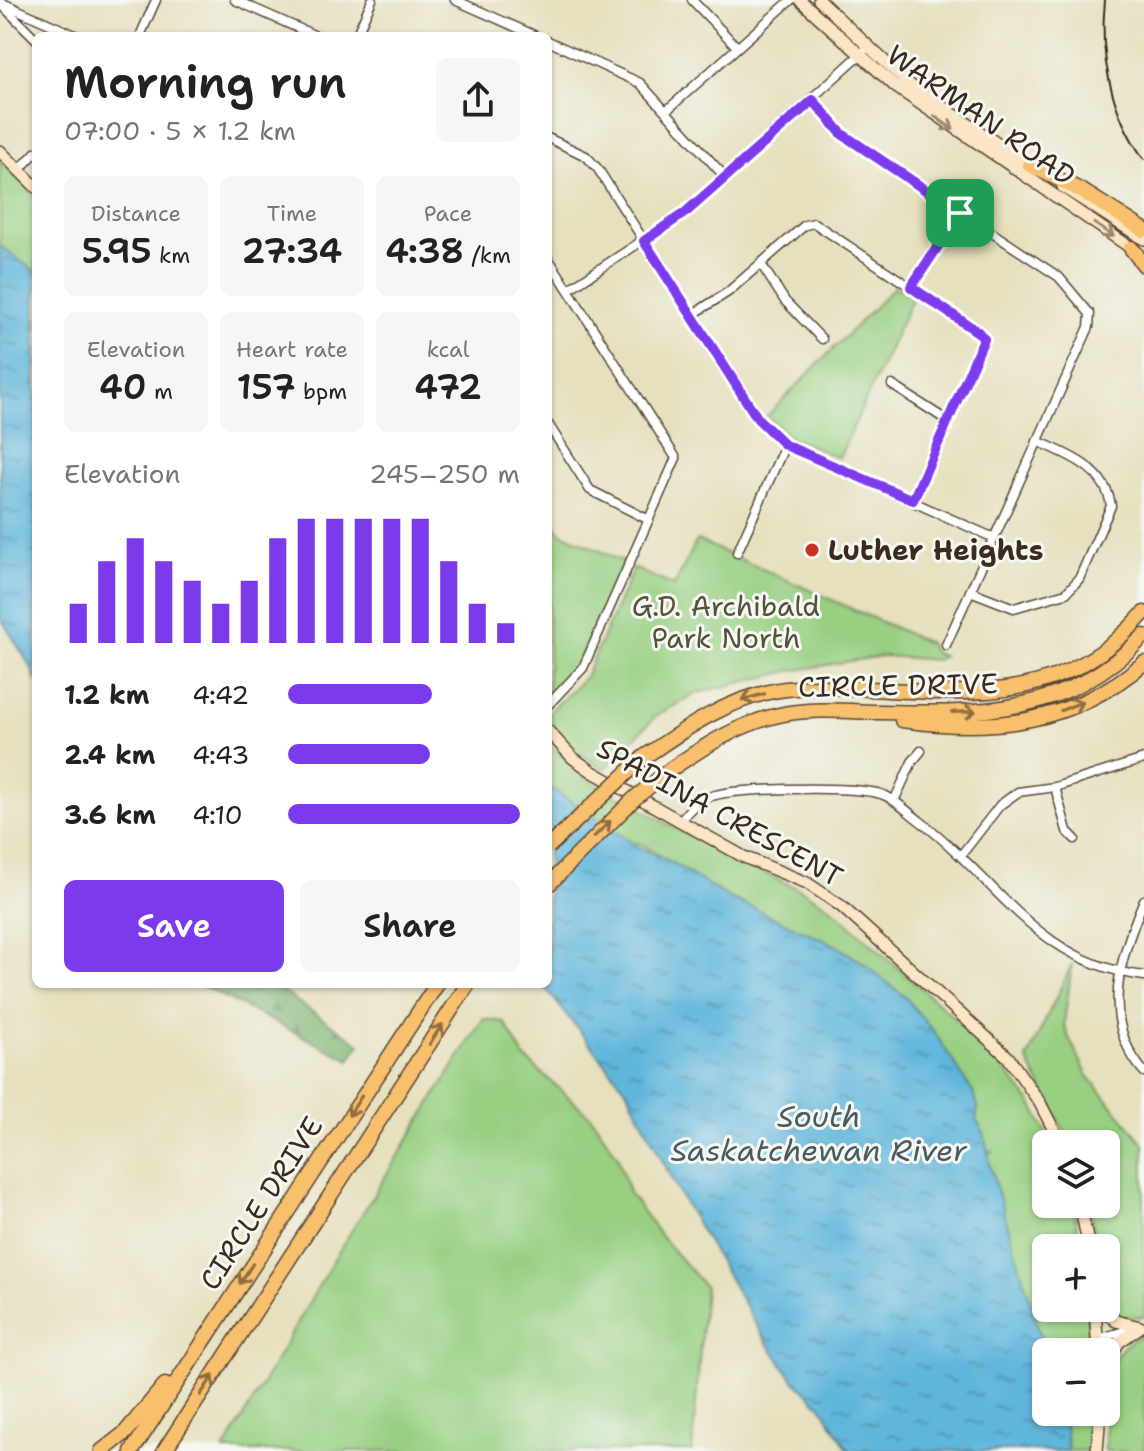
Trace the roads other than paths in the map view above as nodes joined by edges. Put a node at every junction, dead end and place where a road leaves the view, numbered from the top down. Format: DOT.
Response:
graph roads {
  1 [pos="156,0"];
  2 [pos="235,0"];
  3 [pos="372,0"];
  4 [pos="455,0"];
  5 [pos="692,0"];
  6 [pos="791,0"];
  7 [pos="800,0"];
  8 [pos="819,0"];
  9 [pos="0,2"];
  10 [pos="68,32"];
  11 [pos="142,32"];
  12 [pos="307,32"];
  13 [pos="358,32"];
  14 [pos="527,32"];
  15 [pos="32,35"];
  16 [pos="552,43"];
  17 [pos="737,47"];
  18 [pos="862,52"];
  19 [pos="813,100"];
  20 [pos="666,111"];
  21 [pos="552,140"];
  22 [pos="0,151"];
  23 [pos="32,156"];
  24 [pos="1030,165"];
  25 [pos="19,170"];
  26 [pos="725,177"];
  27 [pos="32,183"];
  28 [pos="960,213"];
  29 [pos="1144,230"];
  30 [pos="1144,239"];
  31 [pos="644,241"];
  32 [pos="1131,248"];
  33 [pos="1144,257"];
  34 [pos="552,264"];
  35 [pos="761,264"];
  36 [pos="1144,265"];
  37 [pos="911,287"];
  38 [pos="569,289"];
  39 [pos="692,315"];
  40 [pos="822,339"];
  41 [pos="892,385"];
  42 [pos="948,421"];
  43 [pos="552,430"];
  44 [pos="1037,441"];
  45 [pos="785,445"];
  46 [pos="913,500"];
  47 [pos="649,520"];
  48 [pos="994,538"];
  49 [pos="737,553"];
  50 [pos="970,591"];
  51 [pos="1144,612"];
  52 [pos="1144,636"];
  53 [pos="946,645"];
  54 [pos="1144,654"];
  55 [pos="1144,663"];
  56 [pos="1114,685"];
  57 [pos="552,701"];
  58 [pos="830,710"];
  59 [pos="552,735"];
  60 [pos="921,751"];
  61 [pos="1144,759"];
  62 [pos="1055,787"];
  63 [pos="894,801"];
  64 [pos="680,822"];
  65 [pos="1075,839"];
  66 [pos="552,843"];
  67 [pos="962,854"];
  68 [pos="552,881"];
  69 [pos="1144,900"];
  70 [pos="1118,972"];
  71 [pos="1144,976"];
  72 [pos="434,988"];
  73 [pos="465,988"];
  74 [pos="1144,1072"];
  75 [pos="1054,1130"];
  76 [pos="1120,1322"];
  77 [pos="1142,1326"];
  78 [pos="208,1333"];
  79 [pos="1100,1338"];
  80 [pos="1120,1341"];
  81 [pos="1099,1426"];
  82 [pos="102,1451"];
  83 [pos="132,1451"];
  84 [pos="164,1451"];
  85 [pos="1097,1451"];
  1 -- 11 [label="street"];
  2 -- 12 [label="street"];
  3 -- 13 [label="street"];
  4 -- 14 [label="street"];
  5 -- 17 [label="street"];
  6 -- 17 [label="street"];
  7 -- 18 [label="street, WARMAN ROAD"];
  8 -- 18 [label="street, WARMAN ROAD"];
  9 -- 10 [label="street"];
  9 -- 15 [label="street"];
  16 -- 20 [label="street"];
  17 -- 20 [label="street"];
  18 -- 19 [label="street"];
  18 -- 24 [label="street, WARMAN ROAD"];
  18 -- 32 [label="street, WARMAN ROAD, one-way"];
  19 -- 26 [label="street"];
  19 -- 28 [label="street"];
  20 -- 26 [label="street"];
  21 -- 31 [label="street"];
  22 -- 25 [label="street"];
  23 -- 25 [label="street"];
  24 -- 29 [label="highway"];
  24 -- 30 [label="street, WARMAN ROAD"];
  25 -- 27 [label="street"];
  26 -- 31 [label="street"];
  28 -- 37 [label="street"];
  28 -- 44 [label="street"];
  31 -- 38 [label="street"];
  31 -- 39 [label="street"];
  32 -- 33 [label="street, WARMAN ROAD"];
  32 -- 36 [label="highway"];
  34 -- 38 [label="street"];
  35 -- 37 [label="street"];
  35 -- 39 [label="street"];
  35 -- 40 [label="street"];
  37 -- 42 [label="street"];
  38 -- 47 [label="street"];
  39 -- 45 [label="street"];
  41 -- 42 [label="street"];
  42 -- 46 [label="street"];
  43 -- 47 [label="street"];
  44 -- 48 [label="street"];
  44 -- 50 [label="street"];
  45 -- 46 [label="street"];
  45 -- 49 [label="street"];
  46 -- 48 [label="street"];
  47 -- 57 [label="street"];
  48 -- 50 [label="street"];
  50 -- 53 [label="street"];
  51 -- 66 [label="highway, CIRCLE DRIVE, one-way, bridge"];
  58 -- 52 [label="highway, CIRCLE DRIVE, one-way"];
  54 -- 56 [label="highway"];
  55 -- 56 [label="highway"];
  58 -- 56 [label="highway, one-way"];
  68 -- 58 [label="highway, CIRCLE DRIVE, one-way, bridge"];
  59 -- 64 [label="street, SPADINA CRESCENT"];
  60 -- 63 [label="street"];
  61 -- 62 [label="street"];
  62 -- 65 [label="street"];
  62 -- 67 [label="street"];
  63 -- 64 [label="street"];
  63 -- 67 [label="street"];
  64 -- 75 [label="street, SPADINA CRESCENT"];
  67 -- 70 [label="street"];
  69 -- 70 [label="street"];
  70 -- 71 [label="street"];
  70 -- 74 [label="street"];
  72 -- 78 [label="highway, CIRCLE DRIVE, one-way"];
  84 -- 73 [label="highway, CIRCLE DRIVE, one-way"];
  76 -- 77 [label="street"];
  77 -- 79 [label="street"];
  77 -- 80 [label="street"];
  78 -- 82 [label="highway"];
  78 -- 83 [label="highway, CIRCLE DRIVE"];
  81 -- 85 [label="street"];
}
